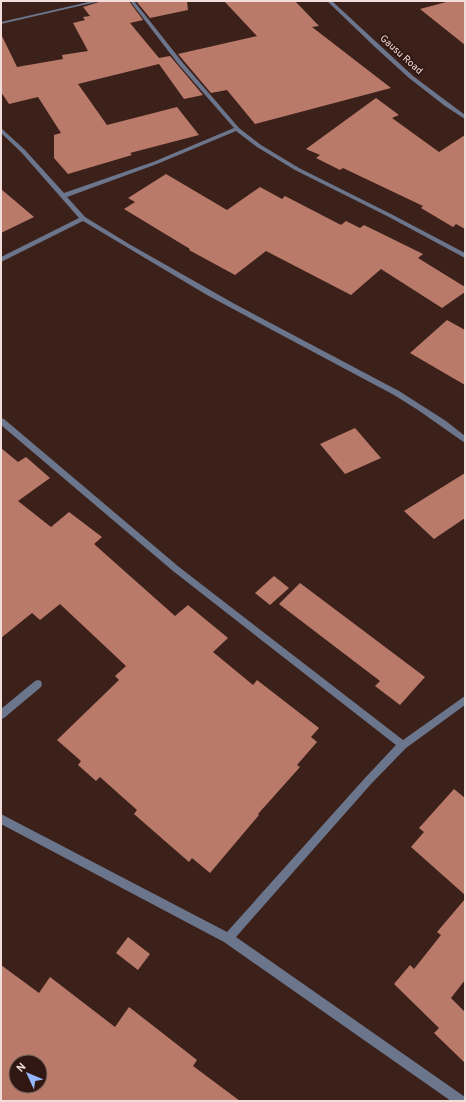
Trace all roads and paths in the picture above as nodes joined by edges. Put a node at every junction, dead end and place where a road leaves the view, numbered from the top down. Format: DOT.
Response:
graph roads {
  1 [pos="98,1"];
  2 [pos="132,1"];
  3 [pos="329,1"];
  4 [pos="1,23"];
  5 [pos="465,117"];
  6 [pos="237,129"];
  7 [pos="1,130"];
  8 [pos="63,196"];
  9 [pos="83,218"];
  10 [pos="465,256"];
  11 [pos="1,260"];
  12 [pos="1,421"];
  13 [pos="465,440"];
  14 [pos="38,684"];
  15 [pos="465,700"];
  16 [pos="1,715"];
  17 [pos="402,745"];
  18 [pos="1,819"];
  19 [pos="228,938"];
  20 [pos="461,1101"];
  1 -- 4 [label="street"];
  2 -- 6 [label="street"];
  3 -- 5 [label="street, Gausu Road"];
  6 -- 8 [label="street"];
  6 -- 10 [label="street"];
  7 -- 8 [label="street"];
  8 -- 9 [label="street"];
  9 -- 11 [label="street"];
  9 -- 13 [label="street"];
  12 -- 17 [label="street"];
  14 -- 16 [label="street"];
  15 -- 17 [label="street"];
  17 -- 19 [label="street"];
  18 -- 19 [label="street"];
  19 -- 20 [label="street"];
}
